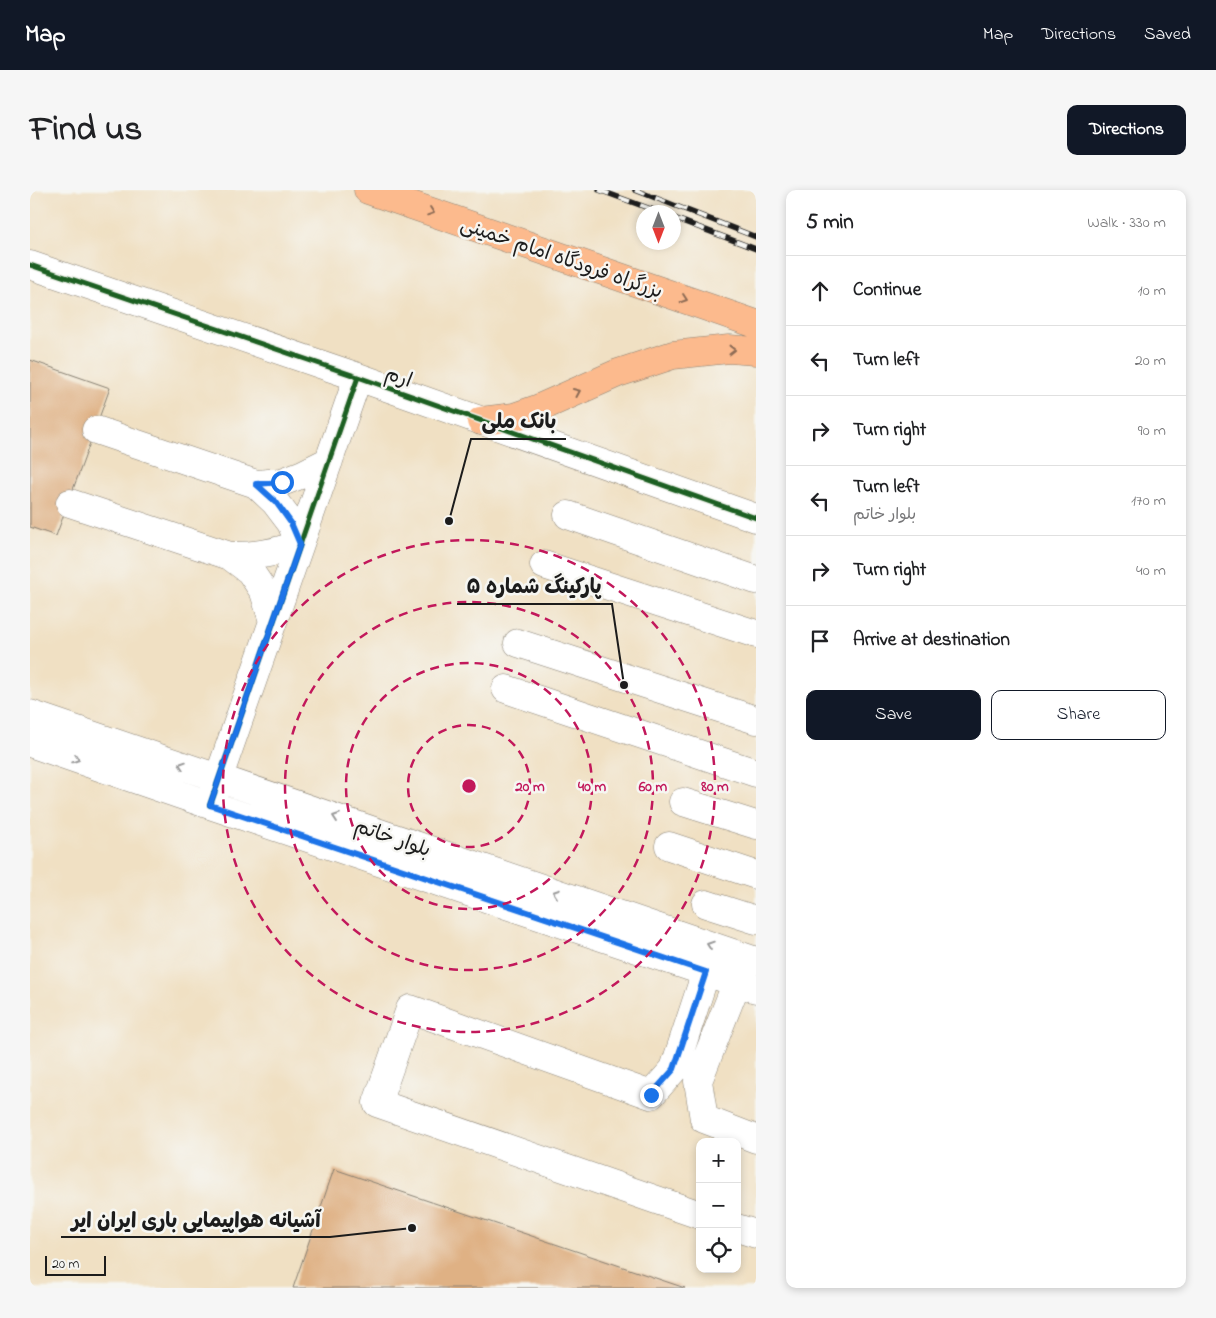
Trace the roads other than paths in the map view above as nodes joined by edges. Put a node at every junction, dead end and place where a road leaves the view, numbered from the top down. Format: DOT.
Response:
graph roads {
  1 [pos="368,190"];
  2 [pos="30,265"];
  3 [pos="756,324"];
  4 [pos="756,351"];
  5 [pos="358,377"];
  6 [pos="481,422"];
  7 [pos="96,430"];
  8 [pos="329,461"];
  9 [pos="256,484"];
  10 [pos="70,503"];
  11 [pos="568,516"];
  12 [pos="756,518"];
  13 [pos="300,544"];
  14 [pos="230,556"];
  15 [pos="544,565"];
  16 [pos="756,580"];
  17 [pos="274,621"];
  18 [pos="756,634"];
  19 [pos="518,643"];
  20 [pos="506,689"];
  21 [pos="30,714"];
  22 [pos="756,720"];
  23 [pos="30,743"];
  24 [pos="756,774"];
  25 [pos="219,777"];
  26 [pos="683,802"];
  27 [pos="210,805"];
  28 [pos="756,824"];
  29 [pos="669,846"];
  30 [pos="756,875"];
  31 [pos="706,904"];
  32 [pos="756,920"];
  33 [pos="756,961"];
  34 [pos="706,972"];
  35 [pos="747,985"];
  36 [pos="756,1139"];
  37 [pos="696,1214"];
  38 [pos="741,1229"];
  39 [pos="756,1234"];
  1 -- 3 [label="highway, بزرگراه فرودگاه امام خمینی, one-way"];
  2 -- 5 [label="street, ارم"];
  6 -- 4 [label="highway, one-way"];
  5 -- 6 [label="street, ارم"];
  5 -- 8 [label="street"];
  6 -- 12 [label="street, ارم"];
  7 -- 9 [label="street"];
  8 -- 9 [label="street"];
  8 -- 13 [label="street"];
  9 -- 13 [label="street"];
  10 -- 14 [label="street"];
  11 -- 16 [label="street"];
  13 -- 14 [label="street"];
  13 -- 17 [label="street"];
  14 -- 17 [label="street"];
  15 -- 18 [label="street"];
  17 -- 25 [label="street"];
  19 -- 22 [label="street"];
  20 -- 24 [label="street"];
  25 -- 21 [label="street, بلوار خاتم, one-way"];
  23 -- 27 [label="street, بلوار خاتم, one-way"];
  25 -- 27 [label="street"];
  33 -- 25 [label="street, بلوار خاتم, one-way"];
  26 -- 28 [label="street"];
  27 -- 34 [label="street, بلوار خاتم"];
  29 -- 30 [label="street"];
  31 -- 32 [label="street"];
  34 -- 35 [label="street, بلوار خاتم"];
  34 -- 37 [label="street"];
  35 -- 36 [label="street"];
  38 -- 39 [label="street"];
}
